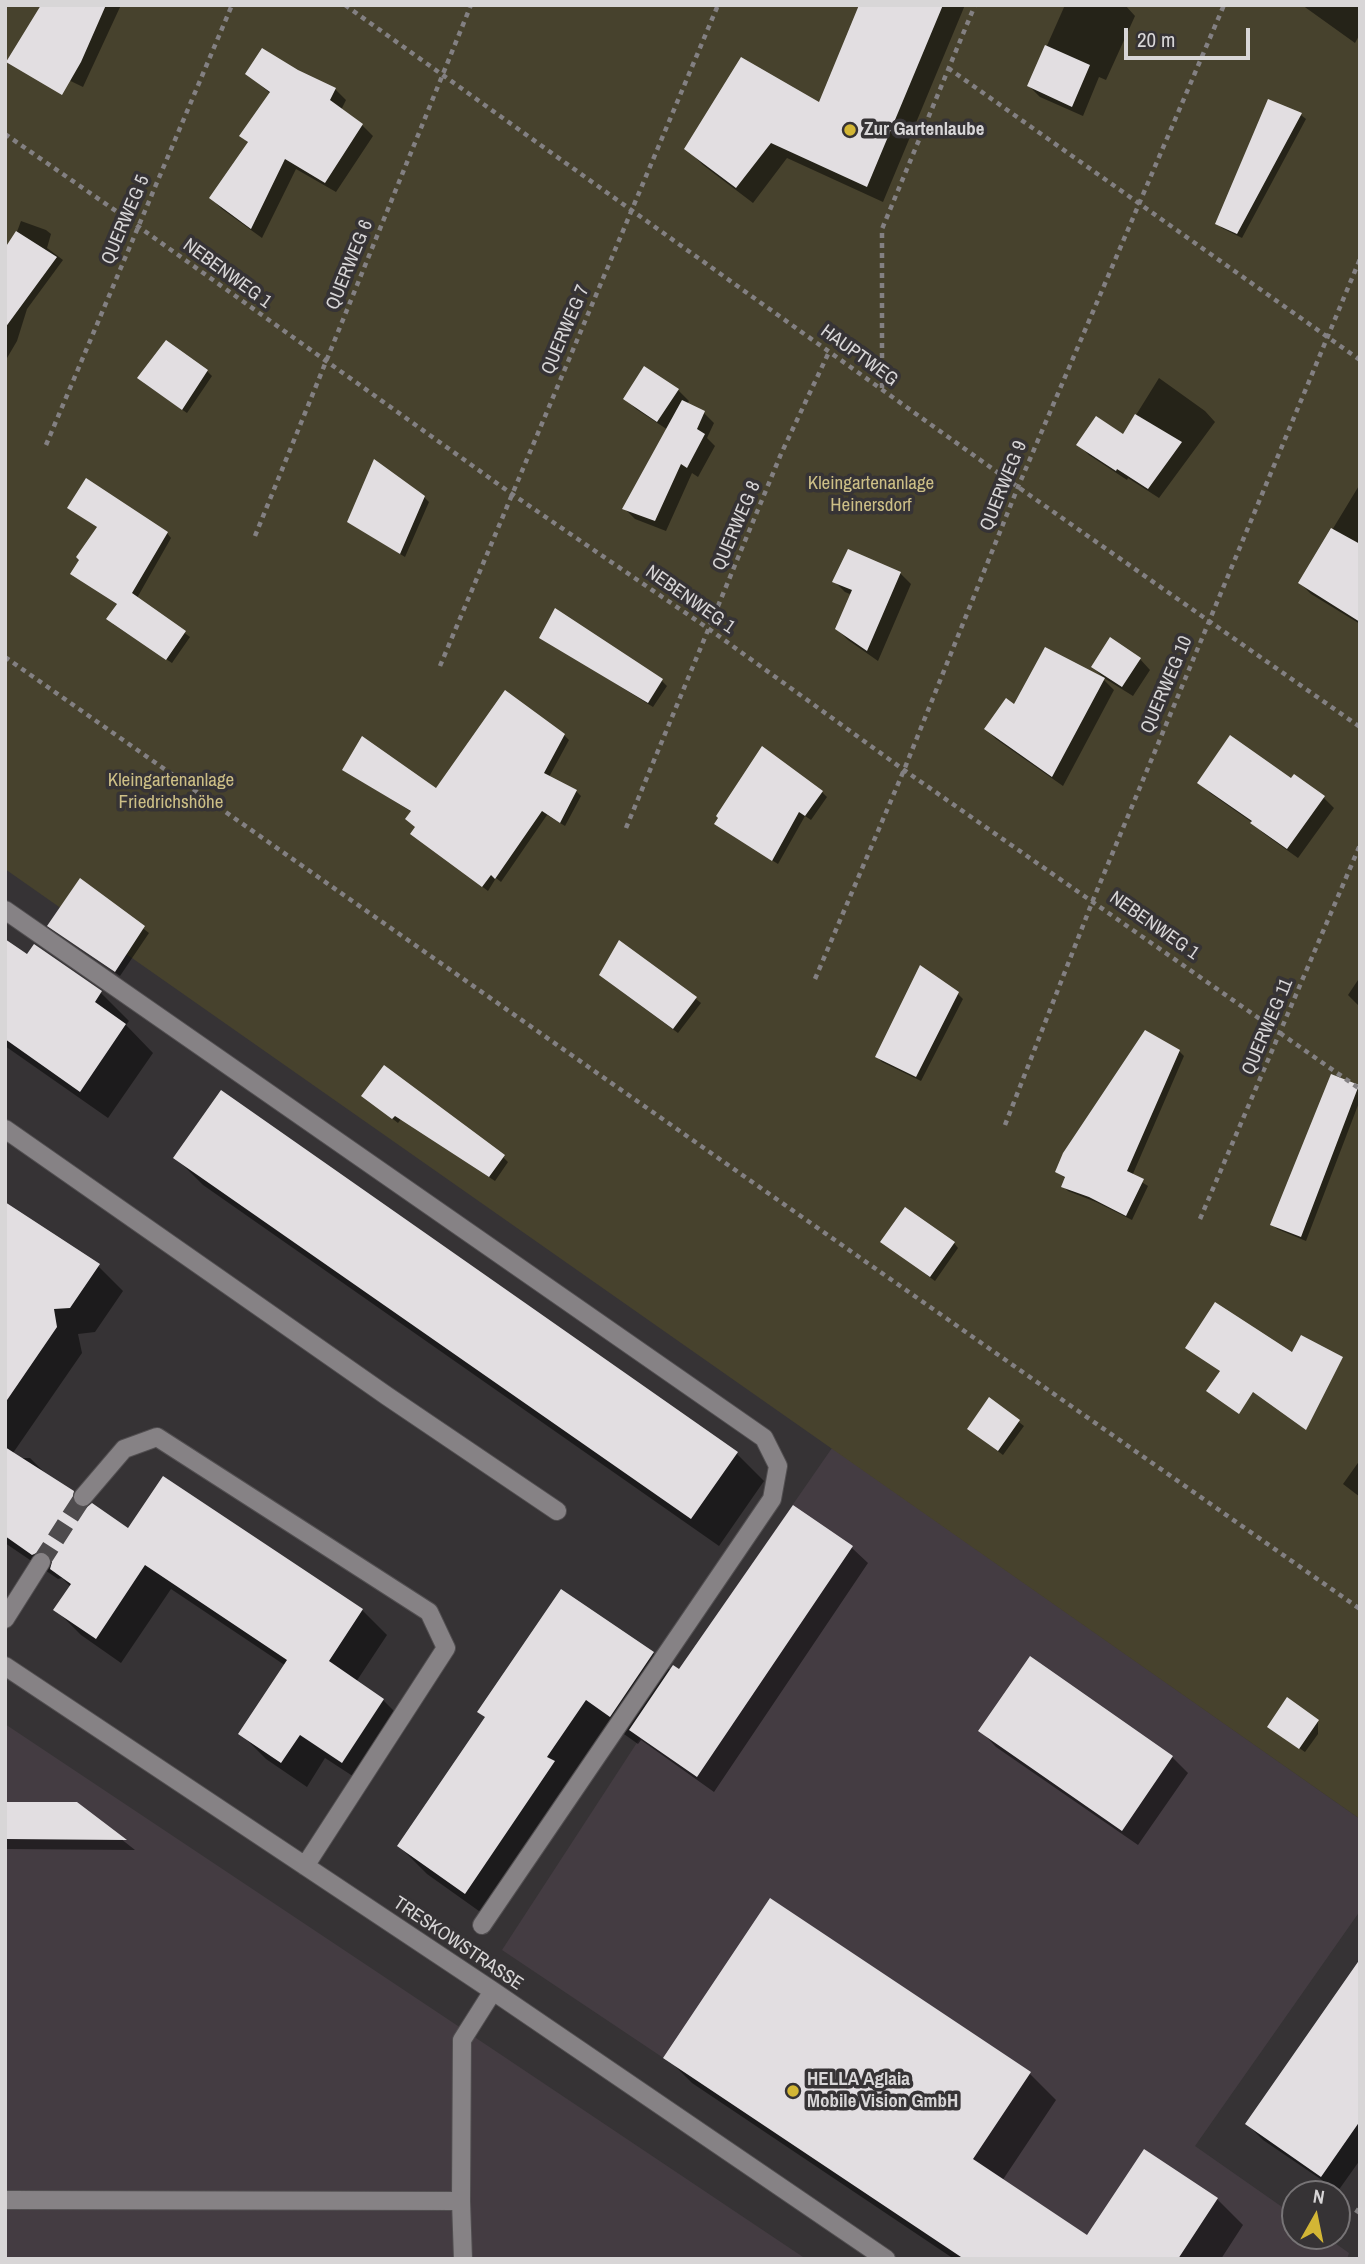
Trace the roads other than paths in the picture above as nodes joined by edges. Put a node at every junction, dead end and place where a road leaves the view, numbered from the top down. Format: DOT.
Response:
graph roads {
  1 [pos="5,910"];
  2 [pos="5,1129"];
  3 [pos="83,1497"];
  4 [pos="557,1511"];
  5 [pos="41,1562"];
  6 [pos="5,1619"];
  7 [pos="5,1666"];
  8 [pos="305,1866"];
  9 [pos="482,1925"];
  10 [pos="493,1991"];
  11 [pos="5,2200"];
  12 [pos="461,2201"];
  13 [pos="463,2259"];
  14 [pos="886,2259"];
  1 -- 9 [label="street"];
  2 -- 4 [label="street"];
  3 -- 8 [label="street"];
  5 -- 6 [label="street"];
  7 -- 8 [label="street, TRESKOWSTRASSE"];
  8 -- 10 [label="street, TRESKOWSTRASSE"];
  10 -- 12 [label="street"];
  10 -- 14 [label="street, TRESKOWSTRASSE"];
  11 -- 12 [label="street"];
  12 -- 13 [label="street"];
}
